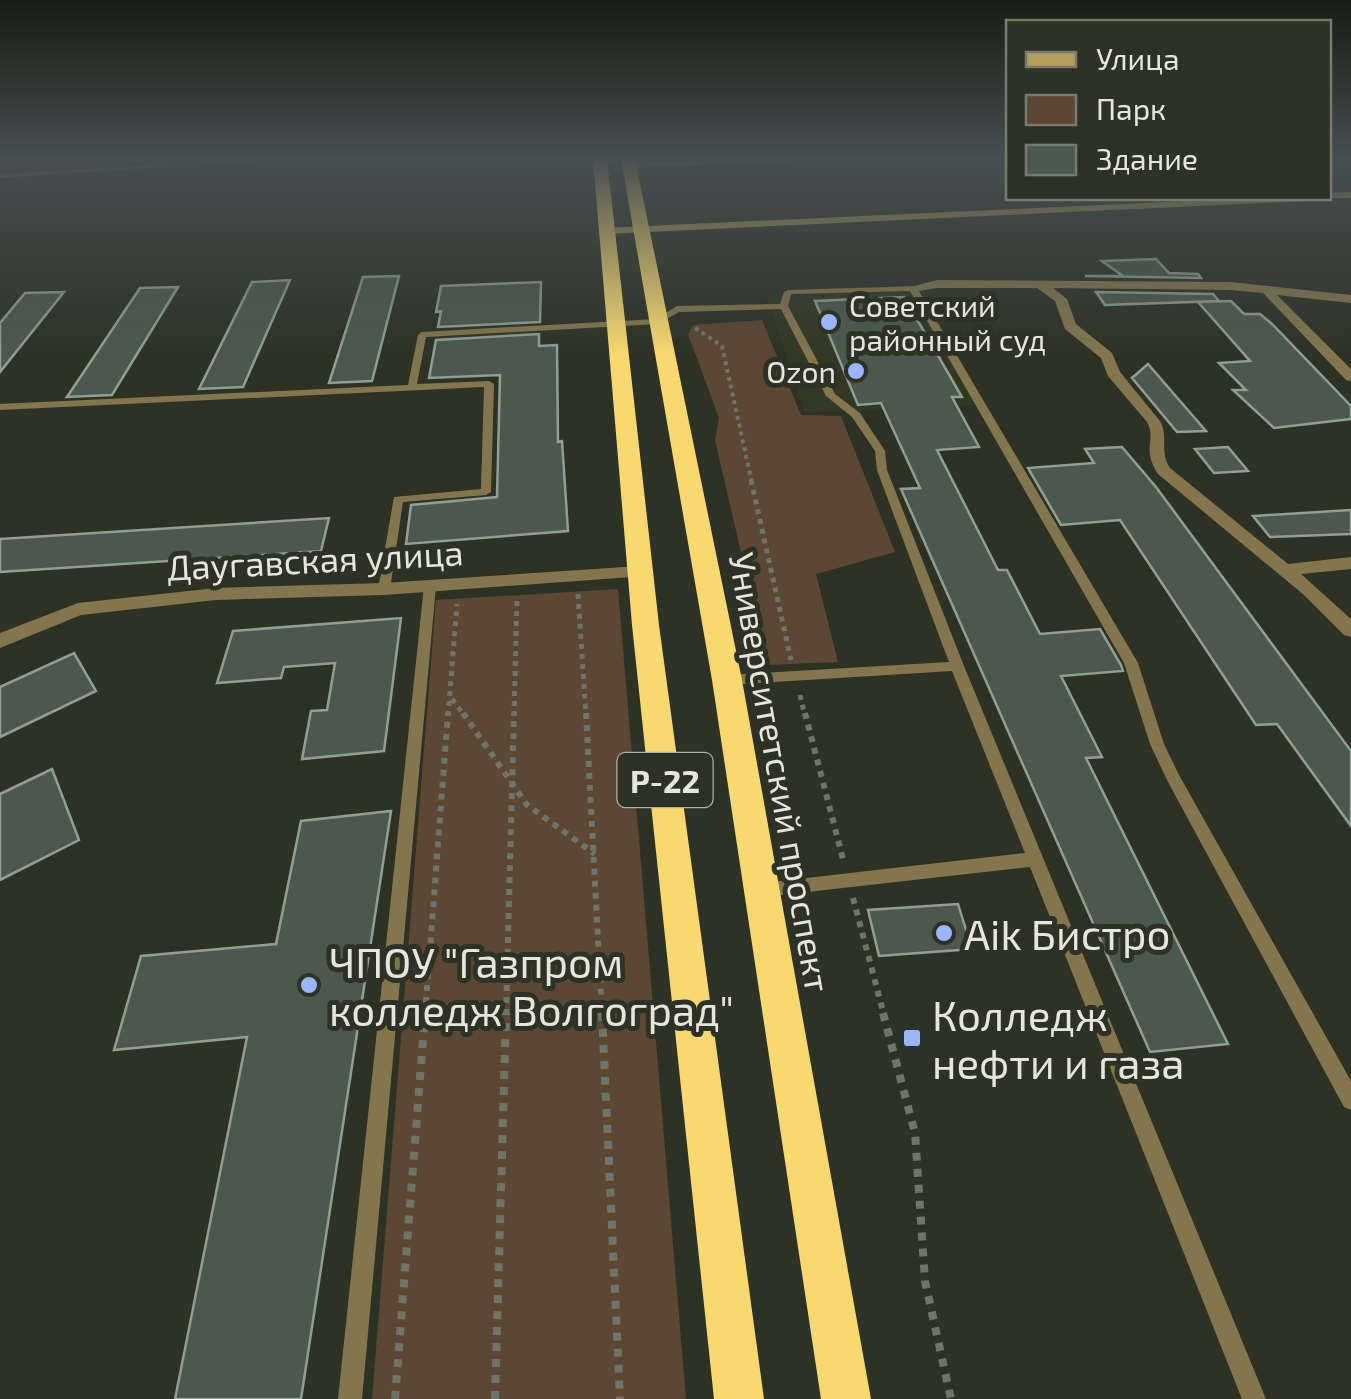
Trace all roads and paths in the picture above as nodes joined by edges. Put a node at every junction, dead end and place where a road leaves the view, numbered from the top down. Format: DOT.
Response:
graph roads {
  1 [pos="605,224"];
  2 [pos="638,224"];
  3 [pos="741,224"];
  4 [pos="640,229"];
  5 [pos="605,230"];
  6 [pos="1041,286"];
  7 [pos="913,288"];
  8 [pos="1268,292"];
  9 [pos="1351,299"];
  10 [pos="784,306"];
  11 [pos="668,315"];
  12 [pos="612,324"];
  13 [pos="1344,362"];
  14 [pos="1351,376"];
  15 [pos="412,387"];
  16 [pos="0,408"];
  17 [pos="1351,563"];
  18 [pos="1286,570"];
  19 [pos="640,572"];
  20 [pos="577,585"];
  21 [pos="430,586"];
  22 [pos="384,589"];
  23 [pos="562,595"];
  24 [pos="531,598"];
  25 [pos="476,601"];
  26 [pos="1351,630"];
  27 [pos="0,642"];
  28 [pos="957,666"];
  29 [pos="795,676"];
  30 [pos="727,680"];
  31 [pos="450,696"];
  32 [pos="510,777"];
  33 [pos="595,854"];
  34 [pos="1035,859"];
  35 [pos="848,880"];
  36 [pos="762,890"];
  37 [pos="1351,1100"];
  38 [pos="350,1399"];
  39 [pos="395,1399"];
  40 [pos="496,1399"];
  41 [pos="620,1399"];
  42 [pos="739,1399"];
  43 [pos="846,1399"];
  44 [pos="951,1399"];
  45 [pos="1254,1399"];
  1 -- 5 [label="highway, Р-22"];
  2 -- 4 [label="highway, Университетский проспект / Р-22"];
  3 -- 4 [label="main road"];
  4 -- 5 [label="main road"];
  4 -- 11 [label="highway, Университетский проспект / Р-22"];
  5 -- 12 [label="highway, Р-22"];
  6 -- 7 [label="street"];
  6 -- 8 [label="street"];
  6 -- 18 [label="street"];
  7 -- 10 [label="lane"];
  7 -- 37 [label="lane"];
  8 -- 9 [label="street"];
  8 -- 13 [label="street"];
  10 -- 11 [label="lane"];
  10 -- 28 [label="lane"];
  11 -- 12 [label="lane"];
  11 -- 29 [label="path, Университетский проспект"];
  11 -- 30 [label="highway, Университетский проспект / Р-22"];
  12 -- 15 [label="lane"];
  12 -- 19 [label="highway, Р-22"];
  13 -- 14 [label="street"];
  15 -- 16 [label="lane"];
  15 -- 22 [label="lane"];
  17 -- 18 [label="street"];
  18 -- 26 [label="street"];
  19 -- 20 [label="street, Даугавская улица"];
  19 -- 42 [label="highway, Р-22"];
  20 -- 21 [label="street, Даугавская улица"];
  20 -- 23 [label="path"];
  20 -- 33 [label="path"];
  21 -- 22 [label="street, Даугавская улица"];
  21 -- 38 [label="lane"];
  22 -- 27 [label="street, Даугавская улица"];
  24 -- 32 [label="path"];
  25 -- 31 [label="path"];
  28 -- 29 [label="lane"];
  28 -- 34 [label="lane"];
  29 -- 30 [label="lane"];
  29 -- 35 [label="path, Университетский проспект"];
  30 -- 36 [label="highway, Университетский проспект / Р-22"];
  31 -- 32 [label="path"];
  31 -- 39 [label="path"];
  32 -- 33 [label="path"];
  32 -- 40 [label="path"];
  33 -- 41 [label="path"];
  34 -- 35 [label="lane"];
  34 -- 45 [label="lane"];
  35 -- 36 [label="lane"];
  35 -- 44 [label="path, Университетский проспект"];
  36 -- 43 [label="highway, Университетский проспект / Р-22"];
}
